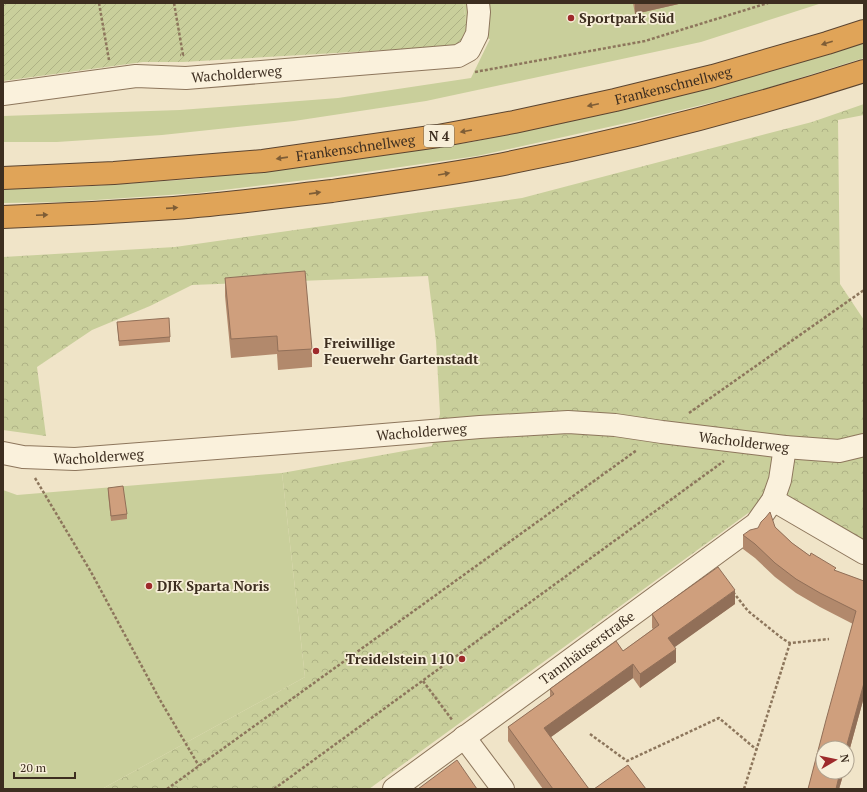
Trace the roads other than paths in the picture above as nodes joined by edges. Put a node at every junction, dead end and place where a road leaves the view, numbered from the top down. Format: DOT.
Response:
graph roads {
  1 [pos="478,3"];
  2 [pos="864,31"];
  3 [pos="864,71"];
  4 [pos="3,94"];
  5 [pos="3,178"];
  6 [pos="3,217"];
  7 [pos="864,445"];
  8 [pos="785,447"];
  9 [pos="839,451"];
  10 [pos="13,455"];
  11 [pos="864,461"];
  12 [pos="773,500"];
  13 [pos="864,553"];
  14 [pos="464,737"];
  15 [pos="394,789"];
  16 [pos="503,789"];
  1 -- 4 [label="street, Wacholderweg"];
  2 -- 5 [label="highway, Frankenschnellweg / N 4, one-way"];
  6 -- 3 [label="highway, one-way"];
  7 -- 9 [label="street, Wacholderweg"];
  8 -- 9 [label="street, Wacholderweg"];
  8 -- 10 [label="street, Wacholderweg"];
  8 -- 12 [label="street, Tannhäuserstraße"];
  9 -- 11 [label="street, Wacholderweg"];
  12 -- 13 [label="street"];
  12 -- 14 [label="street, Tannhäuserstraße"];
  14 -- 15 [label="street, Tannhäuserstraße"];
  14 -- 16 [label="street"];
}
